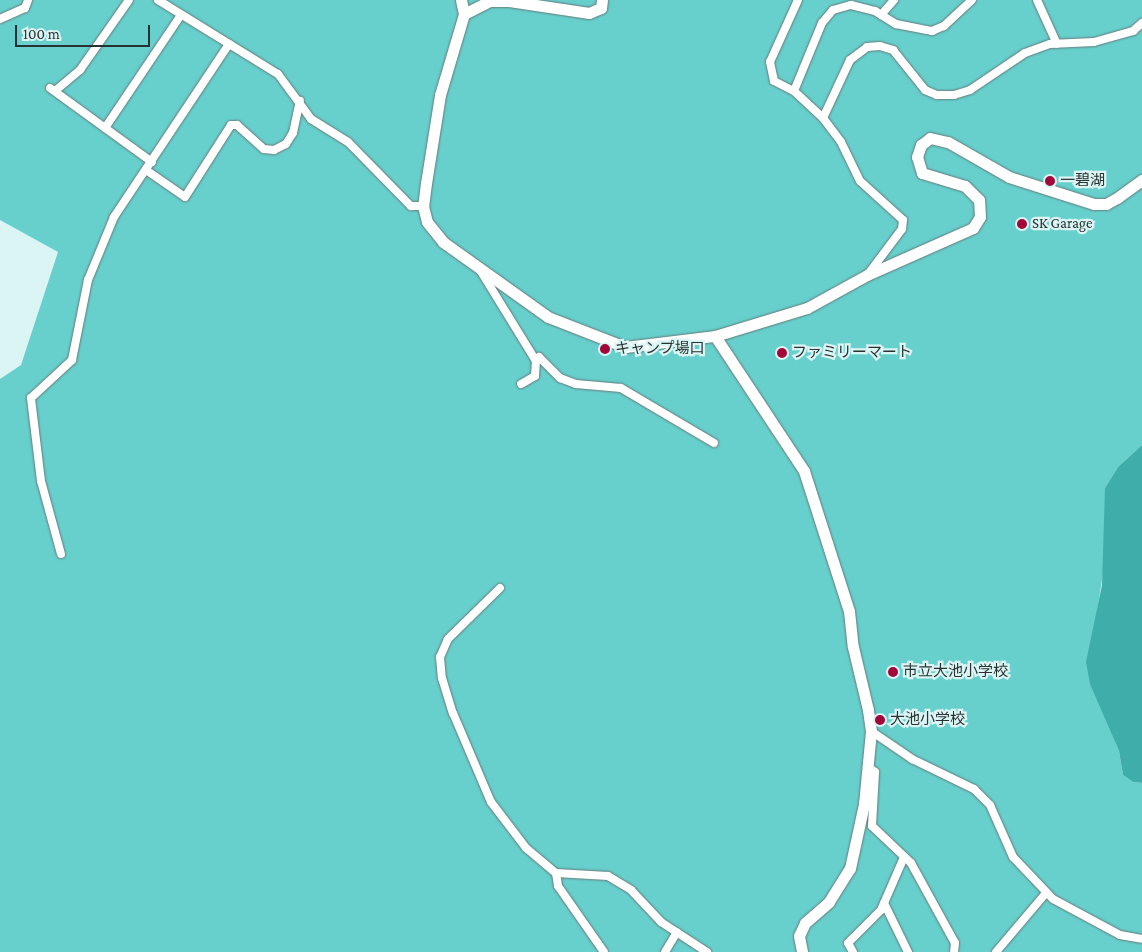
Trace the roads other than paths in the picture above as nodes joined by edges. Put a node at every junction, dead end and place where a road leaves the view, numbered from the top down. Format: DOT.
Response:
graph roads {
  1 [pos="28,0"];
  2 [pos="129,0"];
  3 [pos="158,0"];
  4 [pos="461,0"];
  5 [pos="602,0"];
  6 [pos="798,0"];
  7 [pos="894,0"];
  8 [pos="972,0"];
  9 [pos="1037,0"];
  10 [pos="464,14"];
  11 [pos="181,15"];
  12 [pos="881,15"];
  13 [pos="0,19"];
  14 [pos="1142,23"];
  15 [pos="229,44"];
  16 [pos="1057,44"];
  17 [pos="794,91"];
  18 [pos="300,101"];
  19 [pos="823,118"];
  20 [pos="105,128"];
  21 [pos="152,162"];
  22 [pos="146,170"];
  23 [pos="1142,180"];
  24 [pos="423,206"];
  25 [pos="479,268"];
  26 [pos="867,275"];
  27 [pos="715,336"];
  28 [pos="536,361"];
  29 [pos="521,384"];
  30 [pos="714,442"];
  31 [pos="61,554"];
  32 [pos="500,588"];
  33 [pos="871,731"];
  34 [pos="868,766"];
  35 [pos="904,857"];
  36 [pos="556,873"];
  37 [pos="1046,893"];
  38 [pos="884,903"];
  39 [pos="677,932"];
  40 [pos="1142,940"];
  41 [pos="604,952"];
  42 [pos="665,952"];
  43 [pos="707,952"];
  44 [pos="802,952"];
  45 [pos="853,952"];
  46 [pos="908,952"];
  47 [pos="954,952"];
  48 [pos="996,952"];
  1 -- 13 [label="street"];
  2 -- 20 [label="street"];
  3 -- 11 [label="street"];
  4 -- 10 [label="street"];
  5 -- 10 [label="street"];
  6 -- 17 [label="street"];
  7 -- 12 [label="street"];
  8 -- 12 [label="street"];
  9 -- 16 [label="street"];
  10 -- 24 [label="street"];
  11 -- 15 [label="street"];
  11 -- 20 [label="street"];
  12 -- 17 [label="street"];
  14 -- 16 [label="street"];
  15 -- 18 [label="street"];
  15 -- 21 [label="street"];
  16 -- 19 [label="street"];
  17 -- 19 [label="street"];
  18 -- 22 [label="street"];
  18 -- 24 [label="street"];
  19 -- 26 [label="street"];
  20 -- 21 [label="street"];
  21 -- 22 [label="street"];
  22 -- 31 [label="street"];
  23 -- 26 [label="street"];
  24 -- 25 [label="street"];
  25 -- 27 [label="street"];
  25 -- 28 [label="street"];
  26 -- 27 [label="street"];
  27 -- 33 [label="street"];
  28 -- 29 [label="street"];
  28 -- 30 [label="street"];
  32 -- 36 [label="street"];
  33 -- 34 [label="street"];
  33 -- 37 [label="street"];
  34 -- 35 [label="street"];
  34 -- 44 [label="street"];
  35 -- 38 [label="street"];
  35 -- 47 [label="street"];
  36 -- 39 [label="street"];
  36 -- 41 [label="street"];
  37 -- 40 [label="street"];
  37 -- 48 [label="street"];
  38 -- 45 [label="street"];
  38 -- 46 [label="street"];
  39 -- 42 [label="street"];
  39 -- 43 [label="street"];
}
